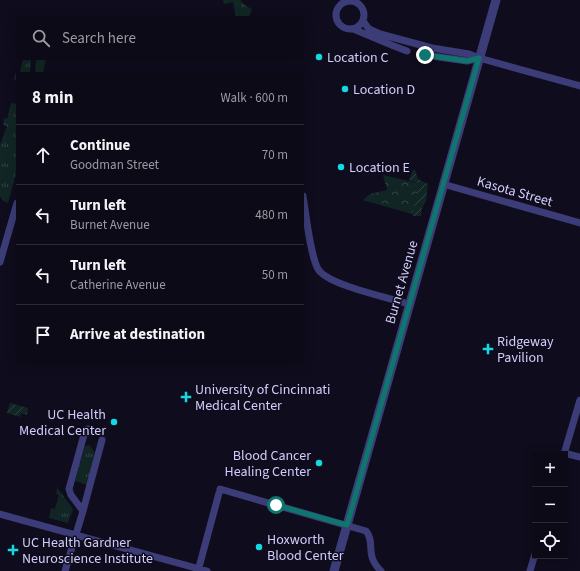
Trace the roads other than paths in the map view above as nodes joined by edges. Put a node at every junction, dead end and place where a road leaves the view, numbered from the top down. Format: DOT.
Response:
graph roads {
  1 [pos="496,0"];
  2 [pos="363,21"];
  3 [pos="352,29"];
  4 [pos="407,51"];
  5 [pos="425,55"];
  6 [pos="479,58"];
  7 [pos="580,86"];
  8 [pos="443,184"];
  9 [pos="304,202"];
  10 [pos="16,207"];
  11 [pos="580,223"];
  12 [pos="0,262"];
  13 [pos="409,304"];
  14 [pos="580,400"];
  15 [pos="88,429"];
  16 [pos="102,440"];
  17 [pos="565,451"];
  18 [pos="568,454"];
  19 [pos="580,457"];
  20 [pos="83,511"];
  21 [pos="0,514"];
  22 [pos="347,525"];
  23 [pos="76,535"];
  24 [pos="534,559"];
  25 [pos="198,570"];
  26 [pos="65,571"];
  27 [pos="207,571"];
  28 [pos="334,571"];
  29 [pos="381,571"];
  30 [pos="530,571"];
  1 -- 6 [label="street, Burnet Avenue"];
  2 -- 3 [label="street"];
  2 -- 3 [label="street"];
  2 -- 6 [label="street"];
  3 -- 4 [label="street"];
  5 -- 6 [label="street"];
  6 -- 7 [label="street"];
  6 -- 8 [label="street, Burnet Avenue"];
  8 -- 11 [label="street, Kasota Street"];
  8 -- 13 [label="street, Burnet Avenue"];
  9 -- 13 [label="street"];
  10 -- 12 [label="street"];
  13 -- 22 [label="street, Burnet Avenue"];
  14 -- 17 [label="street"];
  15 -- 20 [label="street"];
  16 -- 20 [label="street"];
  18 -- 19 [label="street"];
  20 -- 23 [label="street"];
  21 -- 23 [label="street"];
  22 -- 25 [label="street"];
  22 -- 28 [label="street, Burnet Avenue"];
  22 -- 29 [label="street"];
  23 -- 25 [label="street"];
  23 -- 26 [label="street"];
  24 -- 30 [label="street"];
  25 -- 27 [label="street"];
}
